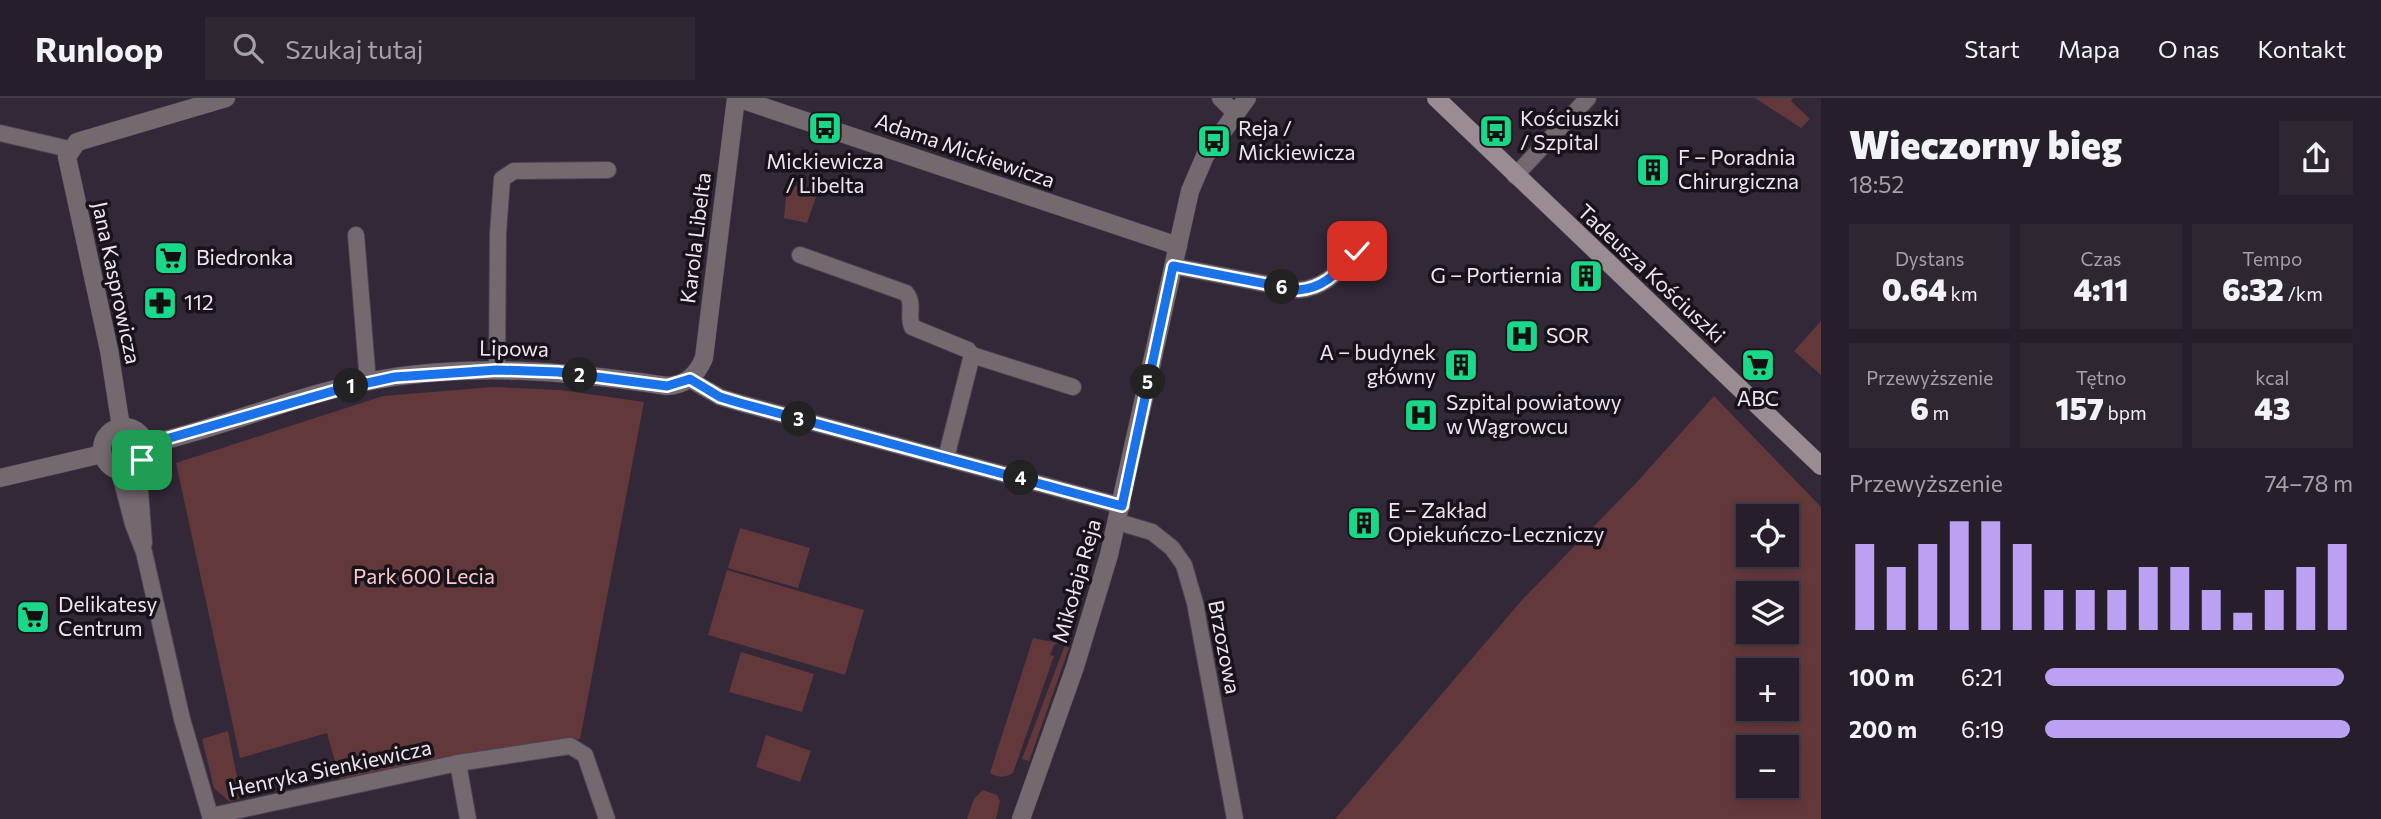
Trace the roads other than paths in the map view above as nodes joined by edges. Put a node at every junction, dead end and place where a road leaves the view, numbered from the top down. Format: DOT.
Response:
graph roads {
  1 [pos="226,98"];
  2 [pos="737,98"];
  3 [pos="1220,98"];
  4 [pos="1247,98"];
  5 [pos="1253,98"];
  6 [pos="1430,98"];
  7 [pos="1436,98"];
  8 [pos="1588,98"];
  9 [pos="1235,113"];
  10 [pos="1450,114"];
  11 [pos="0,134"];
  12 [pos="69,149"];
  13 [pos="608,170"];
  14 [pos="1515,176"];
  15 [pos="356,235"];
  16 [pos="1178,246"];
  17 [pos="1357,251"];
  18 [pos="800,255"];
  19 [pos="1173,266"];
  20 [pos="972,355"];
  21 [pos="497,370"];
  22 [pos="690,379"];
  23 [pos="368,382"];
  24 [pos="1073,387"];
  25 [pos="121,427"];
  26 [pos="145,445"];
  27 [pos="102,454"];
  28 [pos="946,458"];
  29 [pos="138,465"];
  30 [pos="1821,466"];
  31 [pos="118,470"];
  32 [pos="0,478"];
  33 [pos="1120,514"];
  34 [pos="144,552"];
  35 [pos="458,763"];
  36 [pos="211,817"];
  37 [pos="468,819"];
  38 [pos="607,819"];
  39 [pos="1021,819"];
  40 [pos="1235,819"];
  1 -- 12 [label="street"];
  2 -- 16 [label="street, Adama Mickiewicza"];
  2 -- 22 [label="street, Karola Libelta"];
  3 -- 9 [label="street"];
  4 -- 9 [label="street, Mikołaja Reja"];
  5 -- 9 [label="street, Mikołaja Reja"];
  6 -- 10 [label="main road, Tadeusza Kościuszki"];
  7 -- 10 [label="main road, Tadeusza Kościuszki"];
  8 -- 14 [label="street"];
  9 -- 16 [label="street, Mikołaja Reja"];
  10 -- 14 [label="main road, Tadeusza Kościuszki"];
  11 -- 12 [label="street"];
  12 -- 25 [label="street, Jana Kasprowicza"];
  13 -- 21 [label="street"];
  14 -- 30 [label="main road, Tadeusza Kościuszki"];
  15 -- 23 [label="street"];
  16 -- 19 [label="street, Mikołaja Reja"];
  17 -- 19 [label="street"];
  18 -- 20 [label="street"];
  19 -- 33 [label="street, Mikołaja Reja"];
  20 -- 24 [label="street"];
  20 -- 28 [label="street"];
  21 -- 22 [label="street, Lipowa"];
  21 -- 23 [label="street, Lipowa"];
  22 -- 28 [label="street"];
  23 -- 26 [label="street, Lipowa"];
  25 -- 26 [label="street"];
  25 -- 27 [label="street"];
  26 -- 29 [label="street"];
  27 -- 31 [label="street"];
  27 -- 32 [label="street"];
  28 -- 33 [label="street"];
  29 -- 31 [label="street"];
  29 -- 34 [label="street"];
  31 -- 34 [label="street"];
  33 -- 39 [label="street, Mikołaja Reja"];
  33 -- 40 [label="street, Brzozowa"];
  34 -- 36 [label="street"];
  35 -- 36 [label="street, Henryka Sienkiewicza"];
  35 -- 37 [label="street, Henryka Sienkiewicza"];
  35 -- 38 [label="street, Henryka Sienkiewicza"];
}
